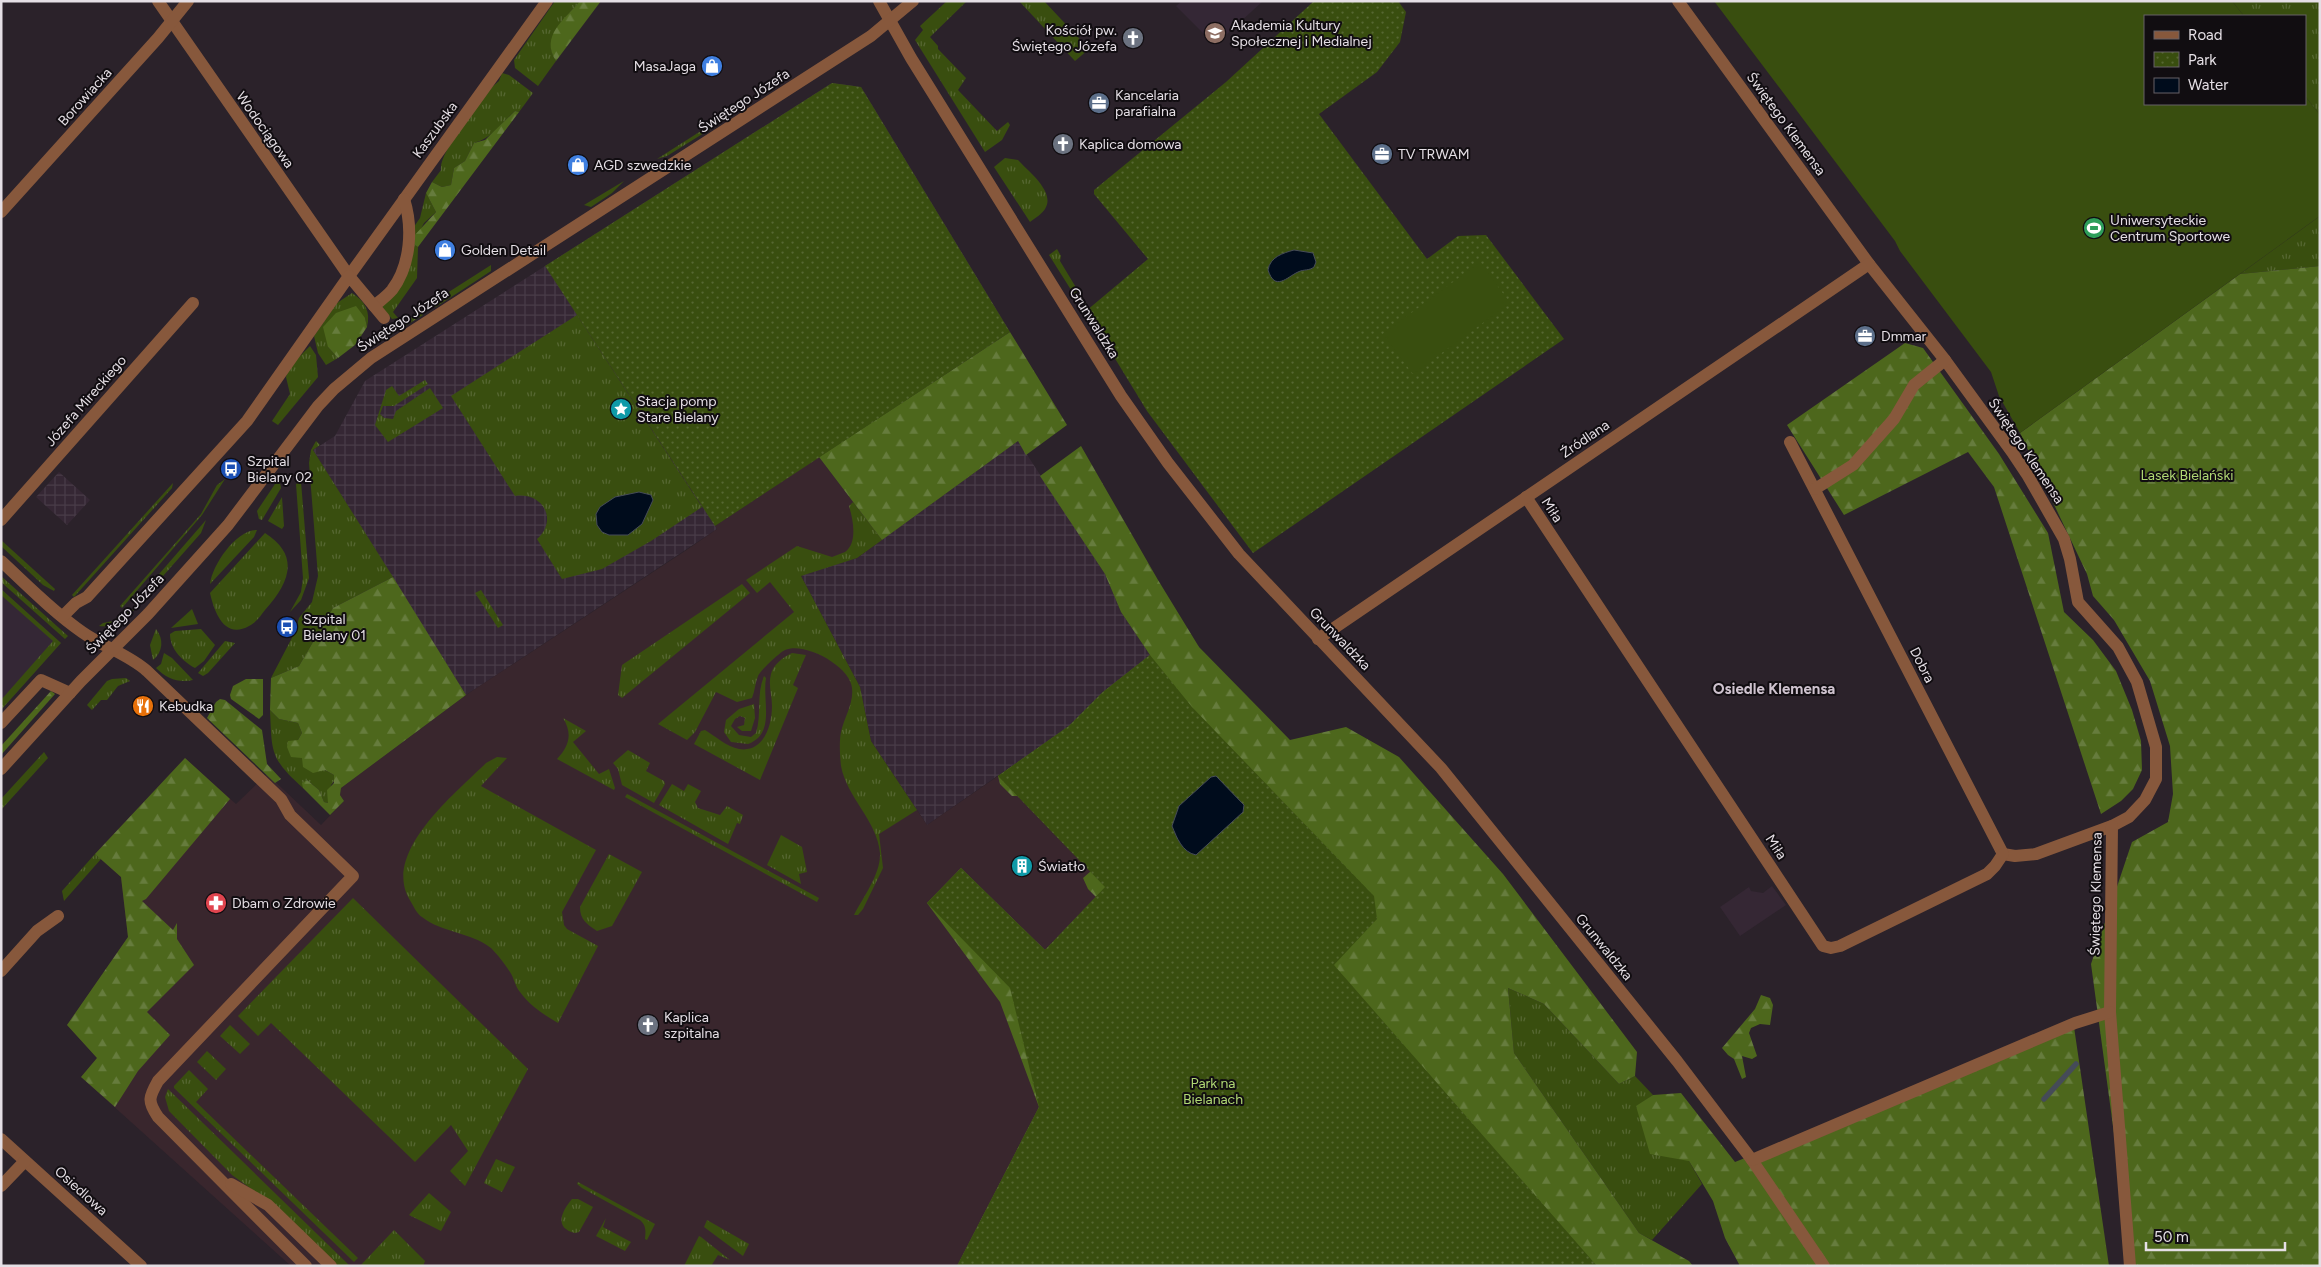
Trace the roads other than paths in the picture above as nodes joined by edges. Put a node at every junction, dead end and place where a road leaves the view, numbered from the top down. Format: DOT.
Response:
graph roads {
  1 [pos="158,1"];
  2 [pos="188,1"];
  3 [pos="546,1"];
  4 [pos="879,1"];
  5 [pos="913,1"];
  6 [pos="1678,1"];
  7 [pos="172,20"];
  8 [pos="890,21"];
  9 [pos="404,199"];
  10 [pos="1,212"];
  11 [pos="1870,264"];
  12 [pos="349,276"];
  13 [pos="193,303"];
  14 [pos="374,306"];
  15 [pos="384,318"];
  16 [pos="1945,360"];
  17 [pos="1790,442"];
  18 [pos="1815,489"];
  19 [pos="1526,497"];
  20 [pos="1,520"];
  21 [pos="1,561"];
  22 [pos="63,616"];
  23 [pos="1318,639"];
  24 [pos="112,650"];
  25 [pos="70,693"];
  26 [pos="1,723"];
  27 [pos="1,769"];
  28 [pos="2112,826"];
  29 [pos="2002,854"];
  30 [pos="58,916"];
  31 [pos="1,971"];
  32 [pos="2110,1012"];
  33 [pos="1,1139"];
  34 [pos="25,1160"];
  35 [pos="1752,1160"];
  36 [pos="220,1178"];
  37 [pos="1,1186"];
  38 [pos="135,1264"];
  39 [pos="306,1266"];
  40 [pos="331,1266"];
  41 [pos="1824,1266"];
  42 [pos="2130,1266"];
  1 -- 7 [label="street, Wodociągowa"];
  2 -- 7 [label="street, Borowiacka"];
  3 -- 9 [label="street, Kaszubska"];
  4 -- 8 [label="street, Grunwaldzka"];
  5 -- 8 [label="street, Świętego Józefa"];
  6 -- 11 [label="street, Świętego Klemensa"];
  7 -- 10 [label="street, Borowiacka"];
  7 -- 12 [label="street, Wodociągowa"];
  8 -- 23 [label="street, Grunwaldzka"];
  8 -- 24 [label="street, Świętego Józefa"];
  9 -- 12 [label="street, Kaszubska"];
  9 -- 14 [label="street"];
  11 -- 16 [label="street, Świętego Klemensa"];
  11 -- 19 [label="street, Źródlana"];
  12 -- 14 [label="street, Wodociągowa"];
  12 -- 22 [label="street, Kaszubska"];
  13 -- 20 [label="street, Józefa Mireckiego"];
  14 -- 15 [label="street, Wodociągowa"];
  16 -- 18 [label="street"];
  16 -- 28 [label="street, Świętego Klemensa"];
  17 -- 18 [label="street, Dobra"];
  18 -- 29 [label="street, Dobra"];
  19 -- 23 [label="street, Źródlana"];
  19 -- 29 [label="street, Miła"];
  21 -- 22 [label="street"];
  22 -- 24 [label="street"];
  23 -- 35 [label="street, Grunwaldzka"];
  24 -- 25 [label="street, Świętego Józefa"];
  24 -- 36 [label="street"];
  25 -- 26 [label="street"];
  25 -- 27 [label="street, Świętego Józefa"];
  28 -- 29 [label="street"];
  28 -- 32 [label="street, Świętego Klemensa"];
  30 -- 31 [label="street"];
  32 -- 35 [label="street"];
  32 -- 42 [label="street, Świętego Klemensa"];
  33 -- 34 [label="street, Osiedlowa"];
  34 -- 37 [label="street"];
  34 -- 38 [label="street, Osiedlowa"];
  35 -- 41 [label="street, Grunwaldzka"];
  36 -- 39 [label="street"];
  36 -- 40 [label="street"];
}
